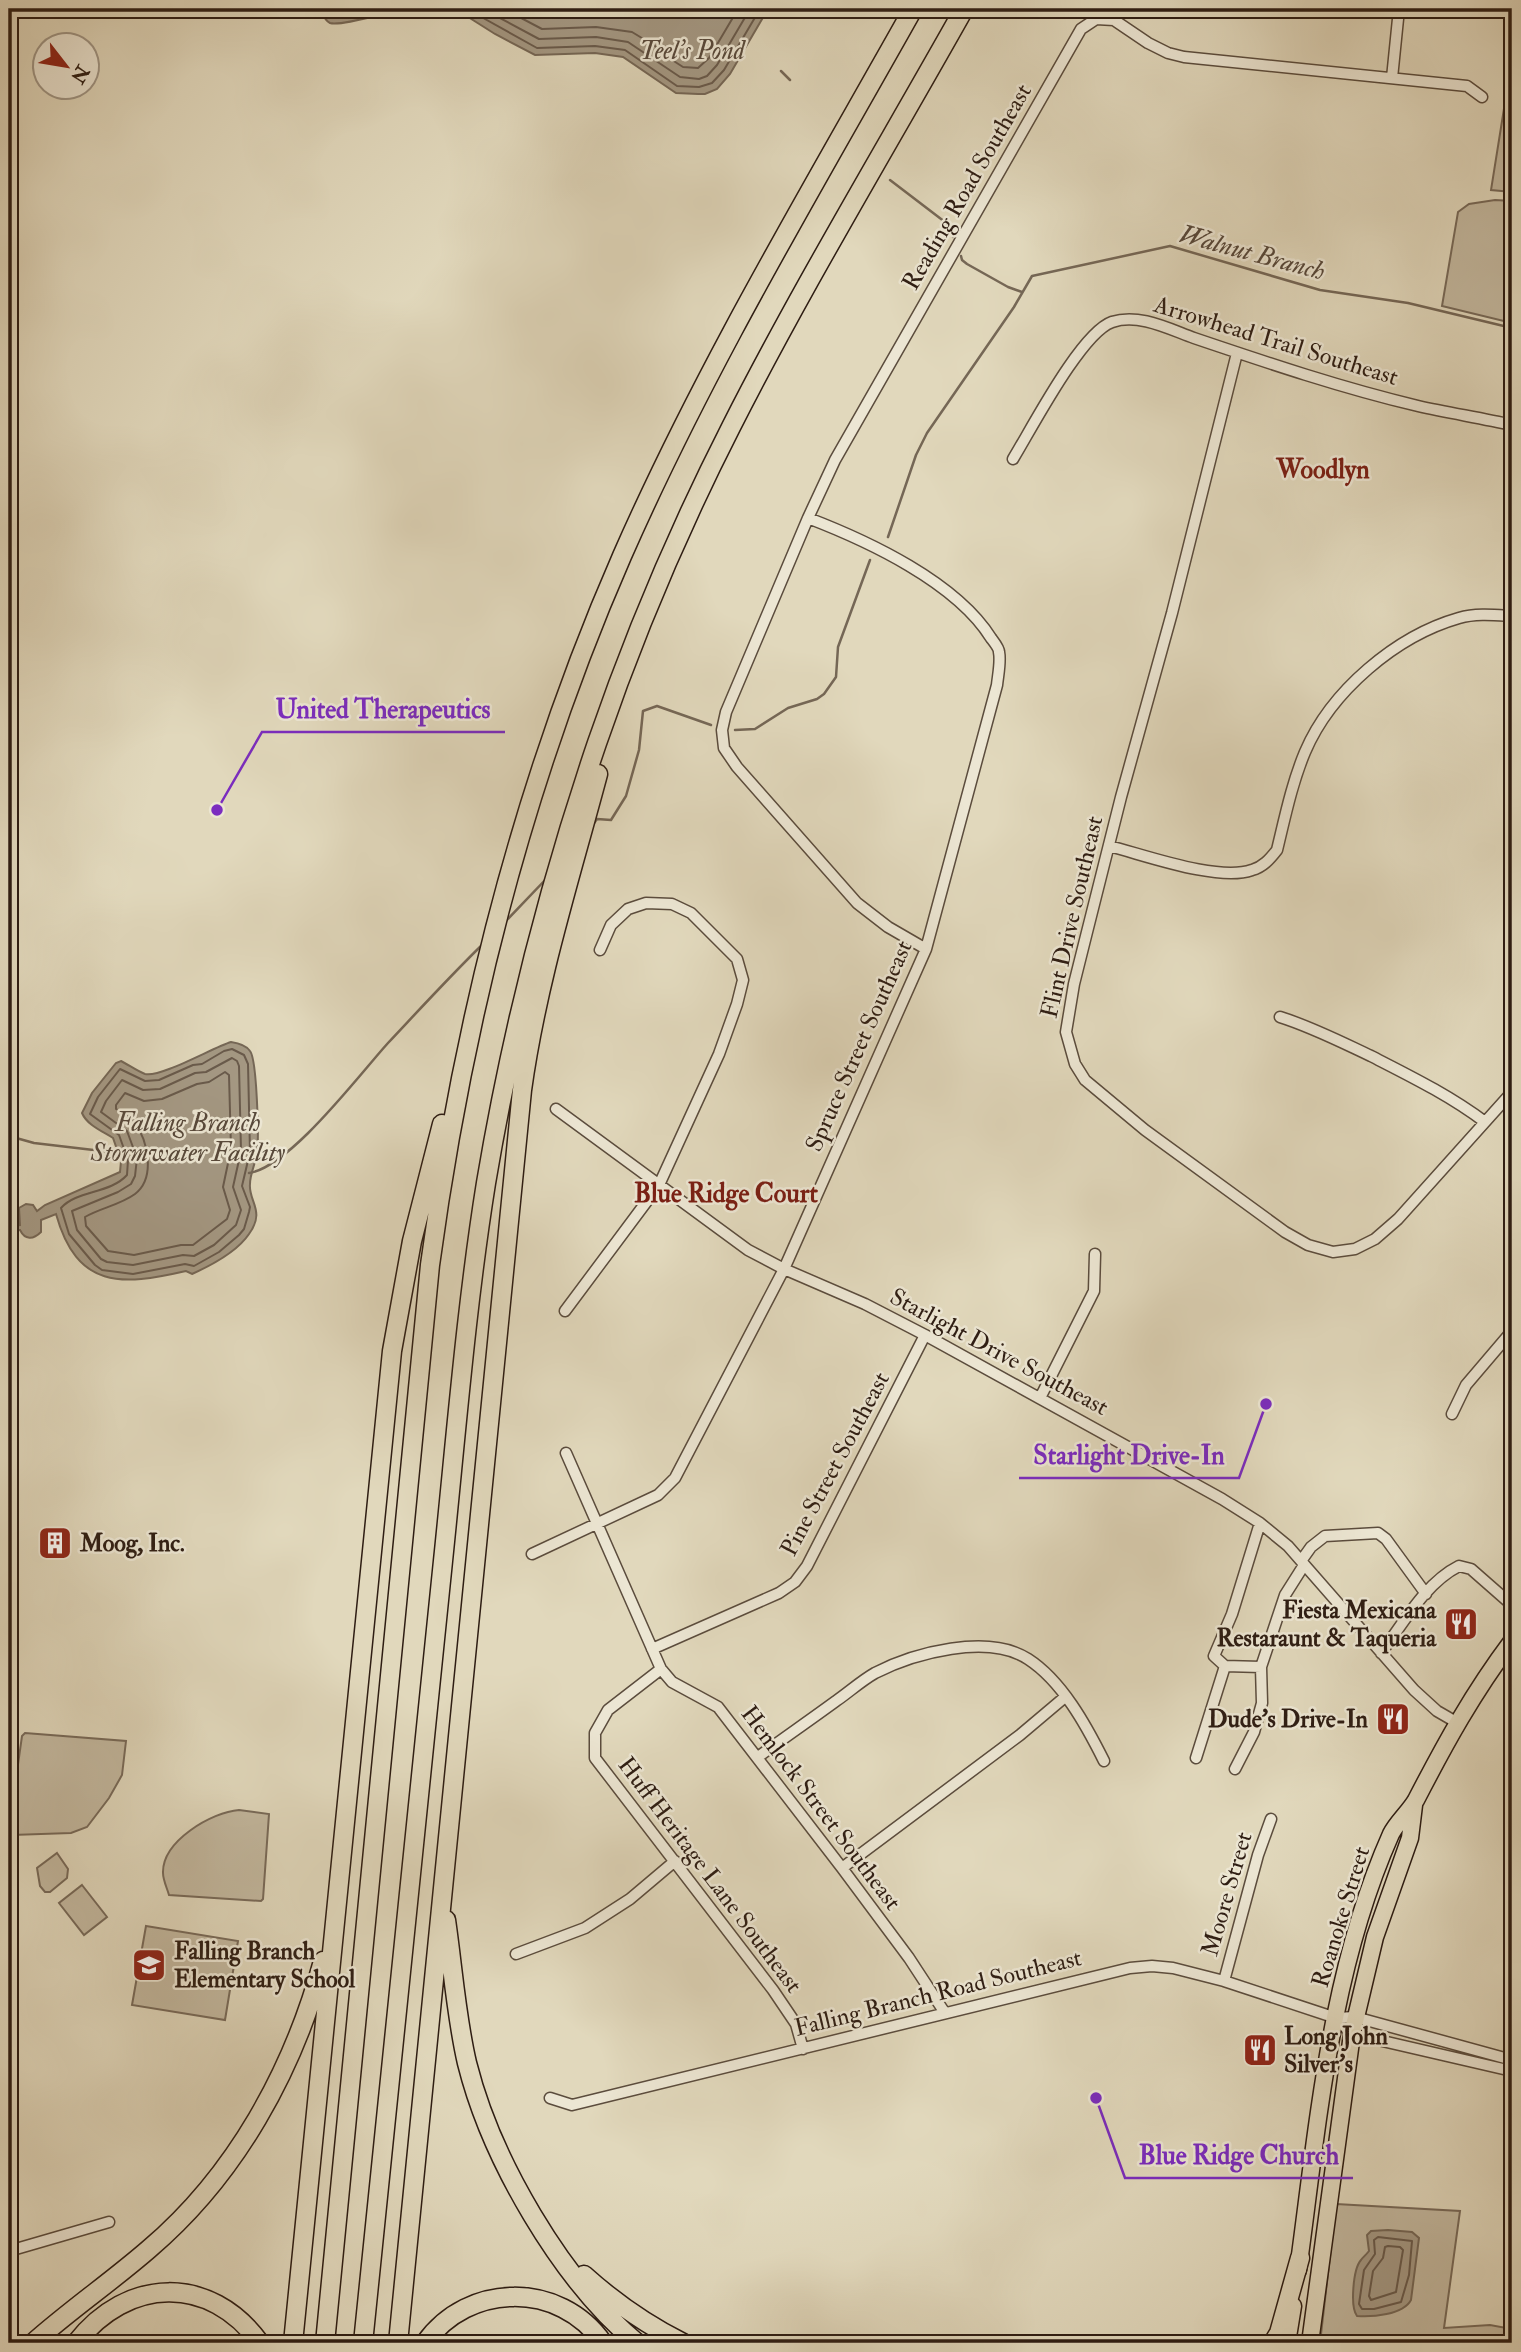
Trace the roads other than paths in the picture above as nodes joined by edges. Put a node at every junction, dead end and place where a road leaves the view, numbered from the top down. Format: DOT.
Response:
graph roads {
  1 [pos="913,9"];
  2 [pos="964,9"];
  3 [pos="1399,9"];
  4 [pos="1391,78"];
  5 [pos="1482,97"];
  6 [pos="1237,353"];
  7 [pos="1512,425"];
  8 [pos="1013,458"];
  9 [pos="808,518"];
  10 [pos="1512,616"];
  11 [pos="634,643"];
  12 [pos="1110,846"];
  13 [pos="926,949"];
  14 [pos="600,950"];
  15 [pos="1280,1017"];
  16 [pos="467,1044"];
  17 [pos="1512,1092"];
  18 [pos="556,1109"];
  19 [pos="1485,1122"];
  20 [pos="659,1185"];
  21 [pos="1095,1254"];
  22 [pos="784,1269"];
  23 [pos="565,1311"];
  24 [pos="1512,1331"];
  25 [pos="925,1335"];
  26 [pos="1040,1398"];
  27 [pos="1452,1414"];
  28 [pos="566,1453"];
  29 [pos="1260,1523"];
  30 [pos="596,1524"];
  31 [pos="532,1554"];
  32 [pos="1302,1563"];
  33 [pos="1426,1594"];
  34 [pos="1512,1605"];
  35 [pos="1512,1641"];
  36 [pos="652,1649"];
  37 [pos="1381,1653"];
  38 [pos="1225,1666"];
  39 [pos="1261,1667"];
  40 [pos="661,1669"];
  41 [pos="1065,1697"];
  42 [pos="1456,1722"];
  43 [pos="758,1757"];
  44 [pos="1196,1758"];
  45 [pos="1104,1761"];
  46 [pos="1235,1769"];
  47 [pos="1414,1802"];
  48 [pos="1271,1819"];
  49 [pos="675,1861"];
  50 [pos="842,1868"];
  51 [pos="442,1891"];
  52 [pos="337,1904"];
  53 [pos="516,1954"];
  54 [pos="1224,1981"];
  55 [pos="945,2014"];
  56 [pos="1355,2017"];
  57 [pos="1336,2018"];
  58 [pos="1352,2034"];
  59 [pos="803,2049"];
  60 [pos="1512,2060"];
  61 [pos="1512,2071"];
  62 [pos="550,2098"];
  63 [pos="108,2222"];
  64 [pos="553,2246"];
  65 [pos="9,2251"];
  66 [pos="1300,2258"];
  67 [pos="33,2343"];
  68 [pos="76,2343"];
  69 [pos="260,2343"];
  70 [pos="293,2343"];
  71 [pos="325,2343"];
  72 [pos="363,2343"];
  73 [pos="398,2343"];
  74 [pos="425,2343"];
  75 [pos="603,2343"];
  76 [pos="637,2343"];
  77 [pos="683,2343"];
  78 [pos="1273,2343"];
  79 [pos="1287,2343"];
  80 [pos="1310,2343"];
  1 -- 16 [label="highway"];
  2 -- 11 [label="highway"];
  3 -- 4 [label="street"];
  4 -- 5 [label="street, Reading Road Southeast"];
  4 -- 9 [label="street, Reading Road Southeast"];
  6 -- 7 [label="street, Arrowhead Trail Southeast"];
  6 -- 8 [label="street, Arrowhead Trail Southeast"];
  6 -- 12 [label="street, Flint Drive Southeast"];
  9 -- 13 [label="street, Reading Road Southeast"];
  9 -- 13 [label="street, Spruce Street Southeast"];
  10 -- 12 [label="street"];
  11 -- 51 [label="highway"];
  11 -- 72 [label="highway"];
  12 -- 19 [label="street, Flint Drive Southeast"];
  13 -- 22 [label="street, Spruce Street Southeast"];
  14 -- 20 [label="street"];
  15 -- 19 [label="street"];
  16 -- 52 [label="highway"];
  16 -- 71 [label="highway"];
  17 -- 19 [label="street, Flint Drive Southeast"];
  18 -- 20 [label="street, Starlight Drive Southeast"];
  20 -- 22 [label="street, Starlight Drive Southeast"];
  20 -- 23 [label="street"];
  21 -- 26 [label="street"];
  22 -- 25 [label="street, Starlight Drive Southeast"];
  22 -- 30 [label="street, Spruce Street Southeast"];
  24 -- 27 [label="street"];
  25 -- 26 [label="street, Starlight Drive Southeast"];
  25 -- 36 [label="street, Pine Street Southeast"];
  26 -- 29 [label="street, Starlight Drive Southeast"];
  28 -- 30 [label="street, Hemlock Street Southeast"];
  29 -- 32 [label="street, Starlight Drive Southeast"];
  29 -- 38 [label="street"];
  30 -- 31 [label="street, Spruce Street Southeast"];
  30 -- 36 [label="street, Hemlock Street Southeast"];
  32 -- 33 [label="street"];
  32 -- 37 [label="street, Starlight Drive Southeast"];
  32 -- 39 [label="street"];
  33 -- 34 [label="street"];
  33 -- 37 [label="street"];
  35 -- 42 [label="main road, Roanoke Street"];
  36 -- 40 [label="street, Hemlock Street Southeast"];
  37 -- 42 [label="street, Starlight Drive Southeast"];
  38 -- 39 [label="street"];
  38 -- 44 [label="street"];
  39 -- 46 [label="street"];
  40 -- 43 [label="street, Hemlock Street Southeast"];
  40 -- 49 [label="street, Huff Heritage Lane Southeast"];
  41 -- 43 [label="street"];
  41 -- 45 [label="street"];
  41 -- 50 [label="street"];
  42 -- 47 [label="main road, Roanoke Street"];
  43 -- 50 [label="street, Hemlock Street Southeast"];
  47 -- 56 [label="main road, Roanoke Street"];
  47 -- 57 [label="main road, Roanoke Street"];
  48 -- 54 [label="street, Moore Street"];
  49 -- 53 [label="street"];
  49 -- 59 [label="street, Huff Heritage Lane Southeast"];
  50 -- 55 [label="street, Hemlock Street Southeast"];
  51 -- 64 [label="highway"];
  51 -- 73 [label="highway"];
  52 -- 67 [label="highway"];
  52 -- 70 [label="highway"];
  54 -- 55 [label="street, Falling Branch Road Southeast"];
  54 -- 57 [label="street, Falling Branch Road Southeast"];
  55 -- 59 [label="street, Falling Branch Road Southeast"];
  56 -- 57 [label="street"];
  56 -- 58 [label="main road, Roanoke Street"];
  56 -- 60 [label="street"];
  57 -- 58 [label="street"];
  57 -- 66 [label="main road, Roanoke Street"];
  58 -- 61 [label="street"];
  58 -- 80 [label="main road, Roanoke Street"];
  59 -- 62 [label="street, Falling Branch Road Southeast"];
  63 -- 65 [label="street"];
  64 -- 76 [label="highway"];
  64 -- 77 [label="highway"];
  66 -- 78 [label="highway"];
  66 -- 79 [label="main road, Roanoke Street"];
  68 -- 69 [label="highway"];
  74 -- 75 [label="highway"];
}
